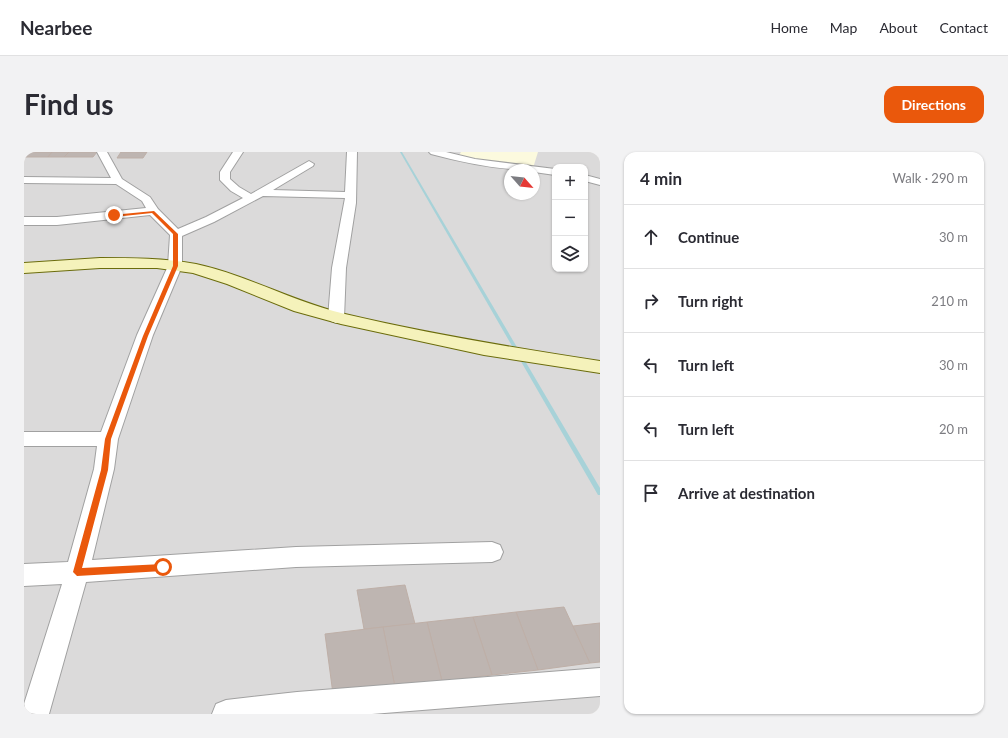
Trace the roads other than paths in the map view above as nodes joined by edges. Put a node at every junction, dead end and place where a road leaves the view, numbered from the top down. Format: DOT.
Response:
graph roads {
  1 [pos="102,152"];
  2 [pos="238,152"];
  3 [pos="352,152"];
  4 [pos="434,152"];
  5 [pos="309,164"];
  6 [pos="552,172"];
  7 [pos="588,179"];
  8 [pos="24,180"];
  9 [pos="118,181"];
  10 [pos="600,182"];
  11 [pos="255,195"];
  12 [pos="350,195"];
  13 [pos="153,211"];
  14 [pos="24,221"];
  15 [pos="176,234"];
  16 [pos="175,266"];
  17 [pos="24,268"];
  18 [pos="336,318"];
  19 [pos="600,367"];
  20 [pos="24,439"];
  21 [pos="108,439"];
  22 [pos="492,552"];
  23 [pos="77,572"];
  24 [pos="24,575"];
  25 [pos="600,682"];
  26 [pos="35,714"];
  27 [pos="226,714"];
  1 -- 9 [label="street"];
  2 -- 11 [label="street"];
  3 -- 12 [label="street"];
  4 -- 6 [label="street"];
  5 -- 11 [label="street"];
  7 -- 10 [label="street"];
  8 -- 9 [label="street"];
  9 -- 13 [label="street"];
  11 -- 12 [label="street"];
  11 -- 15 [label="street"];
  12 -- 18 [label="street"];
  13 -- 14 [label="street"];
  13 -- 15 [label="street"];
  15 -- 16 [label="street"];
  16 -- 17 [label="street"];
  16 -- 18 [label="street"];
  16 -- 21 [label="street"];
  18 -- 19 [label="street"];
  20 -- 21 [label="street"];
  21 -- 23 [label="street"];
  22 -- 23 [label="street"];
  23 -- 24 [label="street"];
  23 -- 26 [label="street"];
  25 -- 27 [label="street"];
}
